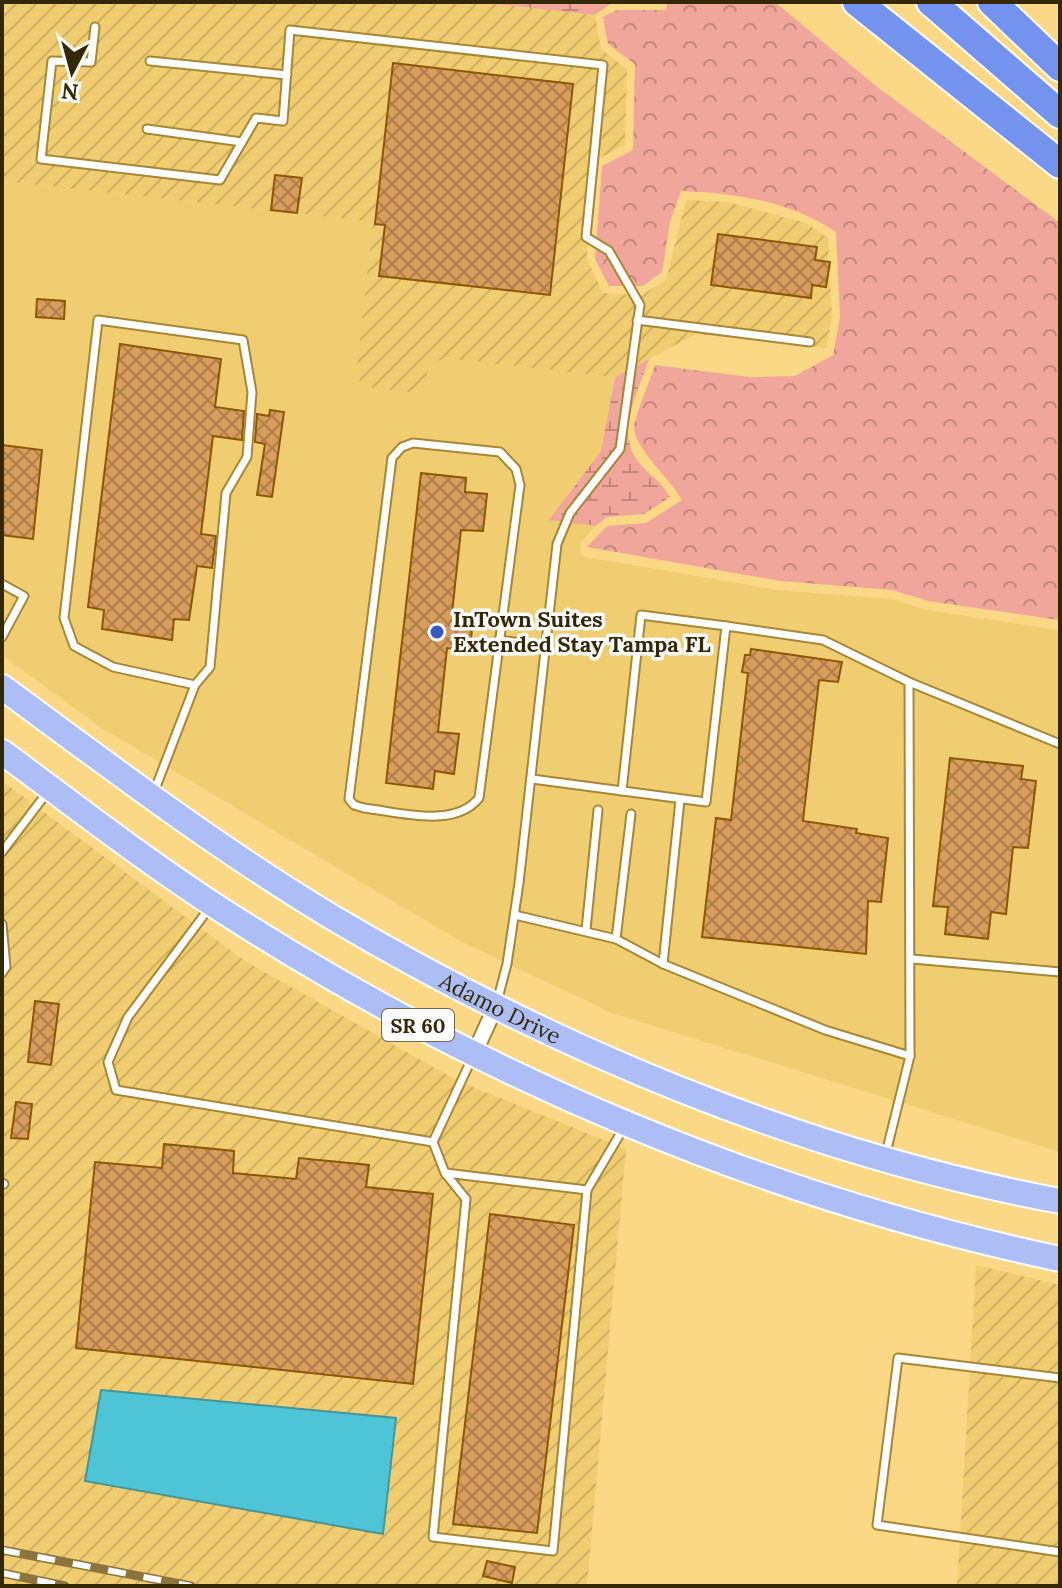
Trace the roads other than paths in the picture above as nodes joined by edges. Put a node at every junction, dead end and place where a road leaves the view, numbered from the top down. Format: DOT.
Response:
graph roads {
  1 [pos="857,2"];
  2 [pos="931,2"];
  3 [pos="992,2"];
  4 [pos="95,27"];
  5 [pos="150,61"];
  6 [pos="1060,67"];
  7 [pos="287,75"];
  8 [pos="1060,114"];
  9 [pos="147,129"];
  10 [pos="242,142"];
  11 [pos="1060,164"];
  12 [pos="637,320"];
  13 [pos="810,342"];
  14 [pos="2,584"];
  15 [pos="726,626"];
  16 [pos="2,637"];
  17 [pos="498,640"];
  18 [pos="546,646"];
  19 [pos="909,682"];
  20 [pos="195,685"];
  21 [pos="2,687"];
  22 [pos="1060,744"];
  23 [pos="2,752"];
  24 [pos="532,779"];
  25 [pos="51,789"];
  26 [pos="622,791"];
  27 [pos="152,798"];
  28 [pos="680,800"];
  29 [pos="598,810"];
  30 [pos="631,814"];
  31 [pos="2,852"];
  32 [pos="213,904"];
  33 [pos="515,915"];
  34 [pos="2,924"];
  35 [pos="586,930"];
  36 [pos="616,939"];
  37 [pos="912,959"];
  38 [pos="663,964"];
  39 [pos="1060,972"];
  40 [pos="2,973"];
  41 [pos="495,1008"];
  42 [pos="474,1054"];
  43 [pos="910,1056"];
  44 [pos="627,1123"];
  45 [pos="433,1142"];
  46 [pos="885,1157"];
  47 [pos="445,1173"];
  48 [pos="587,1190"];
  49 [pos="1060,1201"];
  50 [pos="1060,1259"];
  51 [pos="1060,1378"];
  52 [pos="1060,1552"];
  1 -- 11 [label="highway"];
  2 -- 8 [label="highway"];
  3 -- 6 [label="highway"];
  4 -- 10 [label="lane"];
  5 -- 7 [label="lane"];
  7 -- 10 [label="lane"];
  7 -- 12 [label="lane"];
  9 -- 10 [label="lane"];
  12 -- 13 [label="lane"];
  12 -- 18 [label="lane"];
  14 -- 16 [label="lane"];
  15 -- 19 [label="lane"];
  15 -- 26 [label="lane"];
  15 -- 28 [label="lane"];
  17 -- 17 [label="lane"];
  17 -- 18 [label="lane"];
  18 -- 24 [label="lane"];
  19 -- 22 [label="lane"];
  19 -- 37 [label="lane"];
  20 -- 20 [label="lane"];
  20 -- 27 [label="lane"];
  21 -- 27 [label="main road, Adamo Drive / SR 60"];
  23 -- 25 [label="main road, SR 60"];
  24 -- 26 [label="lane"];
  24 -- 33 [label="lane"];
  25 -- 31 [label="lane"];
  25 -- 32 [label="main road, SR 60"];
  26 -- 28 [label="lane"];
  27 -- 41 [label="main road, Adamo Drive / SR 60"];
  28 -- 38 [label="lane"];
  29 -- 35 [label="lane"];
  30 -- 36 [label="lane"];
  32 -- 42 [label="main road, SR 60"];
  32 -- 45 [label="lane"];
  33 -- 35 [label="lane"];
  33 -- 41 [label="lane"];
  34 -- 40 [label="lane"];
  35 -- 36 [label="lane"];
  36 -- 38 [label="lane"];
  37 -- 39 [label="lane"];
  37 -- 43 [label="lane"];
  38 -- 43 [label="lane"];
  41 -- 42 [label="street"];
  41 -- 46 [label="main road, Adamo Drive / SR 60"];
  42 -- 44 [label="main road, SR 60"];
  42 -- 45 [label="lane"];
  43 -- 46 [label="lane"];
  44 -- 48 [label="lane"];
  44 -- 50 [label="main road, SR 60"];
  45 -- 47 [label="lane"];
  46 -- 49 [label="main road, Adamo Drive / SR 60"];
  47 -- 48 [label="lane"];
  47 -- 48 [label="lane"];
  51 -- 52 [label="lane"];
}
